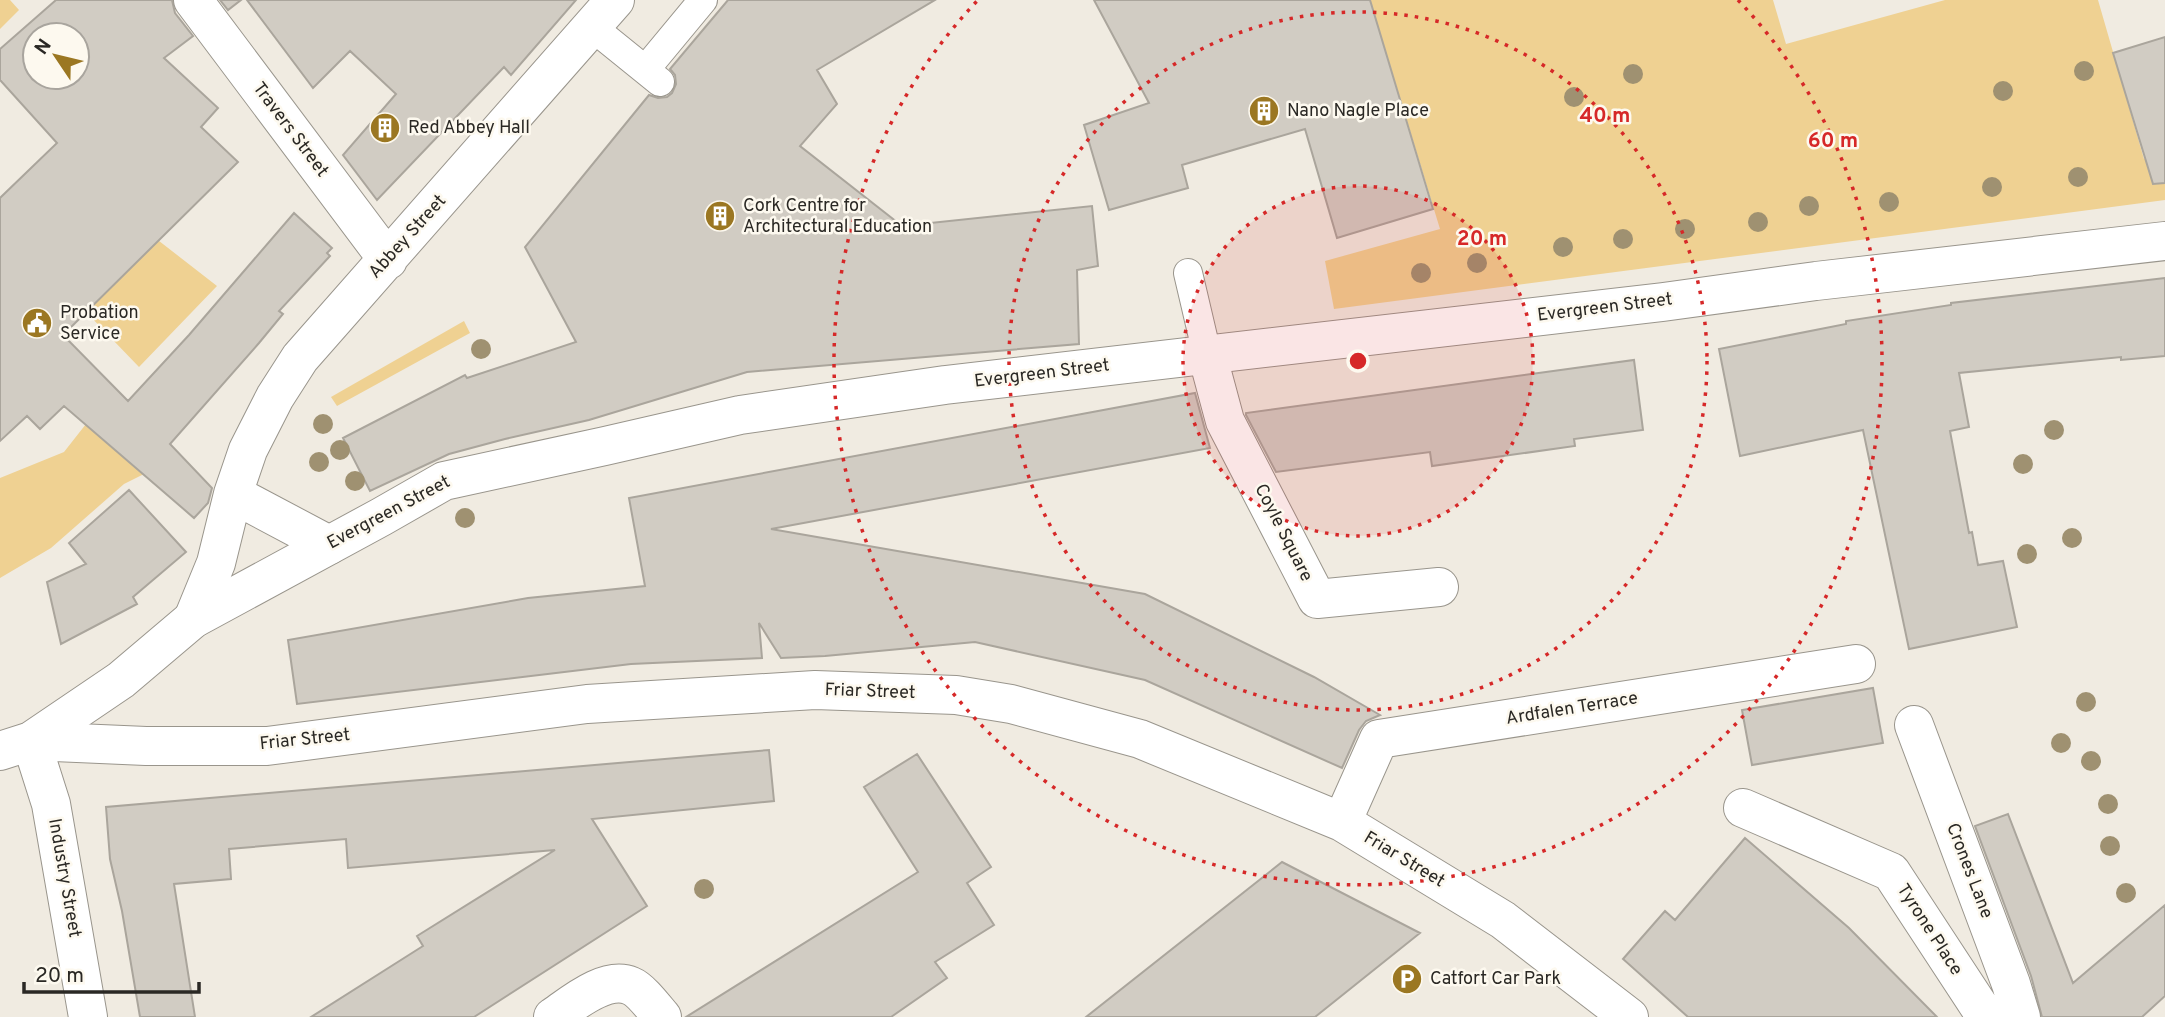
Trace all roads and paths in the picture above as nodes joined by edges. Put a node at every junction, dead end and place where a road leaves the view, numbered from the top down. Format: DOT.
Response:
graph roads {
  1 [pos="193,0"];
  2 [pos="704,0"];
  3 [pos="603,13"];
  4 [pos="2165,241"];
  5 [pos="388,260"];
  6 [pos="1188,273"];
  7 [pos="1206,354"];
  8 [pos="233,494"];
  9 [pos="329,545"];
  10 [pos="1439,587"];
  11 [pos="193,619"];
  12 [pos="1856,664"];
  13 [pos="1914,725"];
  14 [pos="16,746"];
  15 [pos="1743,808"];
  16 [pos="1342,822"];
  17 [pos="654,1008"];
  18 [pos="88,1017"];
  19 [pos="553,1017"];
  20 [pos="1629,1017"];
  21 [pos="1986,1017"];
  22 [pos="2021,1017"];
  1 -- 5 [label="street, Travers Street"];
  2 -- 3 [label="lane"];
  3 -- 5 [label="street, Abbey Street"];
  4 -- 7 [label="street, Evergreen Street"];
  5 -- 8 [label="street, Abbey Street"];
  6 -- 7 [label="lane"];
  7 -- 9 [label="street, Evergreen Street"];
  7 -- 10 [label="street, Coyle Square"];
  8 -- 9 [label="street"];
  8 -- 11 [label="street, Abbey Street"];
  9 -- 11 [label="street, Evergreen Street"];
  11 -- 14 [label="street, Evergreen Street"];
  12 -- 16 [label="street, Ardfalen Terrace"];
  13 -- 22 [label="street, Crones Lane"];
  14 -- 16 [label="street, Friar Street"];
  14 -- 18 [label="street, Industry Street"];
  15 -- 21 [label="street, Tyrone Place"];
  16 -- 20 [label="street, Friar Street"];
  17 -- 19 [label="street"];
}
